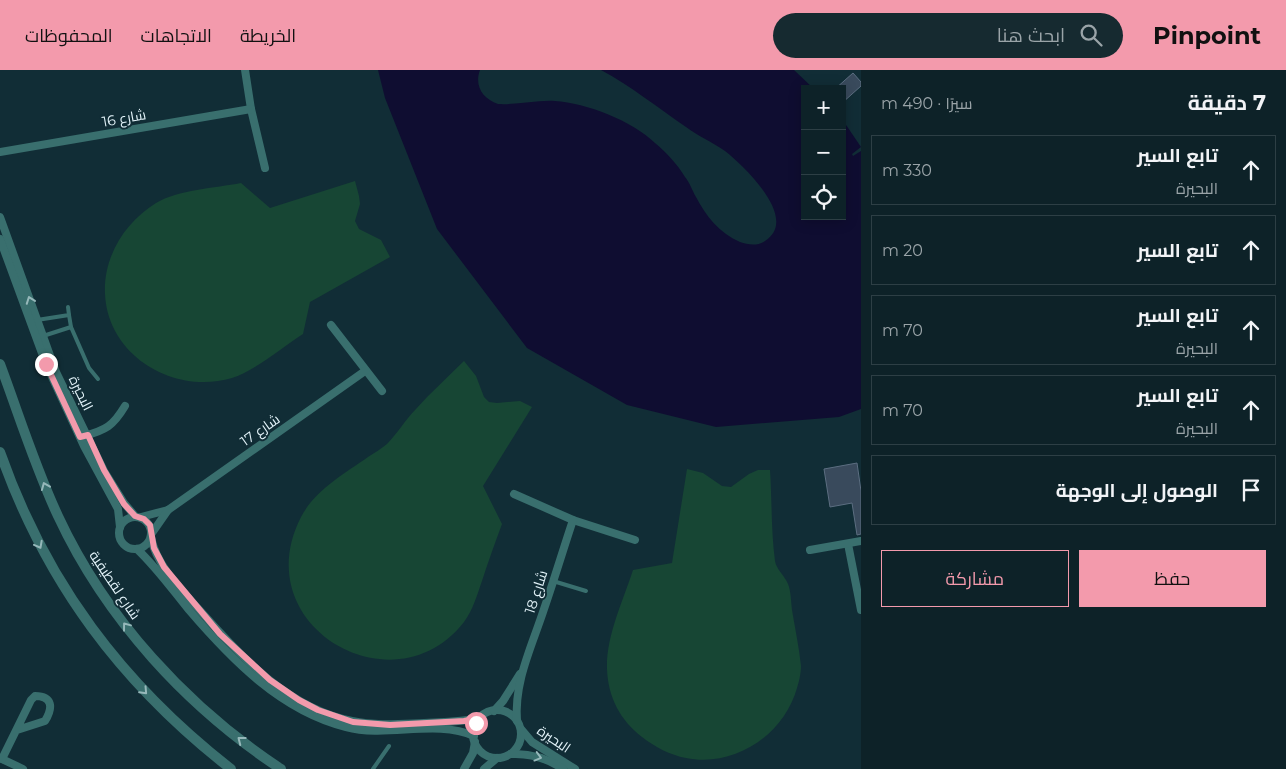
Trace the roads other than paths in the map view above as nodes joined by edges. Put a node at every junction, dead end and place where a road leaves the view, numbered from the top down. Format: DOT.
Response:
graph roads {
  1 [pos="245,70"];
  2 [pos="251,109"];
  3 [pos="0,152"];
  4 [pos="266,168"];
  5 [pos="0,216"];
  6 [pos="0,239"];
  7 [pos="12,263"];
  8 [pos="68,307"];
  9 [pos="69,315"];
  10 [pos="34,321"];
  11 [pos="331,325"];
  12 [pos="71,327"];
  13 [pos="43,336"];
  14 [pos="0,364"];
  15 [pos="366,371"];
  16 [pos="98,379"];
  17 [pos="382,391"];
  18 [pos="125,406"];
  19 [pos="84,436"];
  20 [pos="0,452"];
  21 [pos="514,494"];
  22 [pos="168,510"];
  23 [pos="138,517"];
  24 [pos="572,520"];
  25 [pos="120,527"];
  26 [pos="152,535"];
  27 [pos="635,540"];
  28 [pos="861,541"];
  29 [pos="848,544"];
  30 [pos="138,549"];
  31 [pos="810,550"];
  32 [pos="553,582"];
  33 [pos="586,591"];
  34 [pos="861,610"];
  35 [pos="200,617"];
  36 [pos="522,670"];
  37 [pos="494,711"];
  38 [pos="480,718"];
  39 [pos="517,721"];
  40 [pos="400,728"];
  41 [pos="520,729"];
  42 [pos="16,730"];
  43 [pos="474,739"];
  44 [pos="389,746"];
  45 [pos="511,754"];
  46 [pos="497,758"];
  47 [pos="1,759"];
  48 [pos="466,766"];
  49 [pos="22,769"];
  50 [pos="231,769"];
  51 [pos="280,769"];
  52 [pos="373,769"];
  53 [pos="476,769"];
  54 [pos="484,769"];
  55 [pos="563,769"];
  56 [pos="575,769"];
  1 -- 2 [label="street"];
  2 -- 3 [label="street, شارع 16"];
  2 -- 4 [label="street"];
  5 -- 7 [label="street, البحيرة"];
  6 -- 7 [label="street, البحيرة"];
  7 -- 10 [label="street, البحيرة"];
  8 -- 9 [label="lane"];
  9 -- 10 [label="lane"];
  9 -- 12 [label="lane"];
  10 -- 13 [label="street, البحيرة"];
  10 -- 19 [label="street, البحيرة"];
  11 -- 15 [label="street"];
  12 -- 13 [label="lane"];
  12 -- 16 [label="lane"];
  13 -- 19 [label="street, البحيرة"];
  51 -- 14 [label="street, شارع لقطيفية, one-way"];
  15 -- 17 [label="street"];
  15 -- 22 [label="street, شارع 17"];
  18 -- 19 [label="street"];
  19 -- 23 [label="street, البحيرة"];
  19 -- 25 [label="street, البحيرة"];
  20 -- 50 [label="street, one-way"];
  21 -- 24 [label="street"];
  22 -- 23 [label="street, شارع 17"];
  22 -- 26 [label="street, شارع 17"];
  23 -- 25 [label="street"];
  23 -- 26 [label="street"];
  24 -- 27 [label="street"];
  24 -- 32 [label="street, شارع 18"];
  25 -- 30 [label="street"];
  26 -- 30 [label="street"];
  26 -- 35 [label="street"];
  28 -- 29 [label="street"];
  29 -- 31 [label="street"];
  29 -- 34 [label="street"];
  30 -- 35 [label="street"];
  32 -- 33 [label="lane"];
  32 -- 36 [label="street, شارع 18"];
  35 -- 40 [label="street"];
  36 -- 37 [label="street, شارع 18"];
  36 -- 39 [label="street, شارع 18"];
  37 -- 38 [label="street"];
  37 -- 39 [label="street"];
  38 -- 40 [label="street"];
  38 -- 43 [label="street"];
  39 -- 41 [label="street"];
  40 -- 43 [label="street"];
  41 -- 45 [label="street"];
  41 -- 56 [label="street, البحيرة"];
  42 -- 42 [label="street"];
  42 -- 47 [label="street"];
  43 -- 46 [label="street"];
  43 -- 48 [label="street"];
  44 -- 52 [label="lane"];
  45 -- 46 [label="street"];
  45 -- 55 [label="street, البحيرة, one-way"];
  46 -- 54 [label="street"];
  47 -- 49 [label="street"];
  48 -- 53 [label="street"];
}
